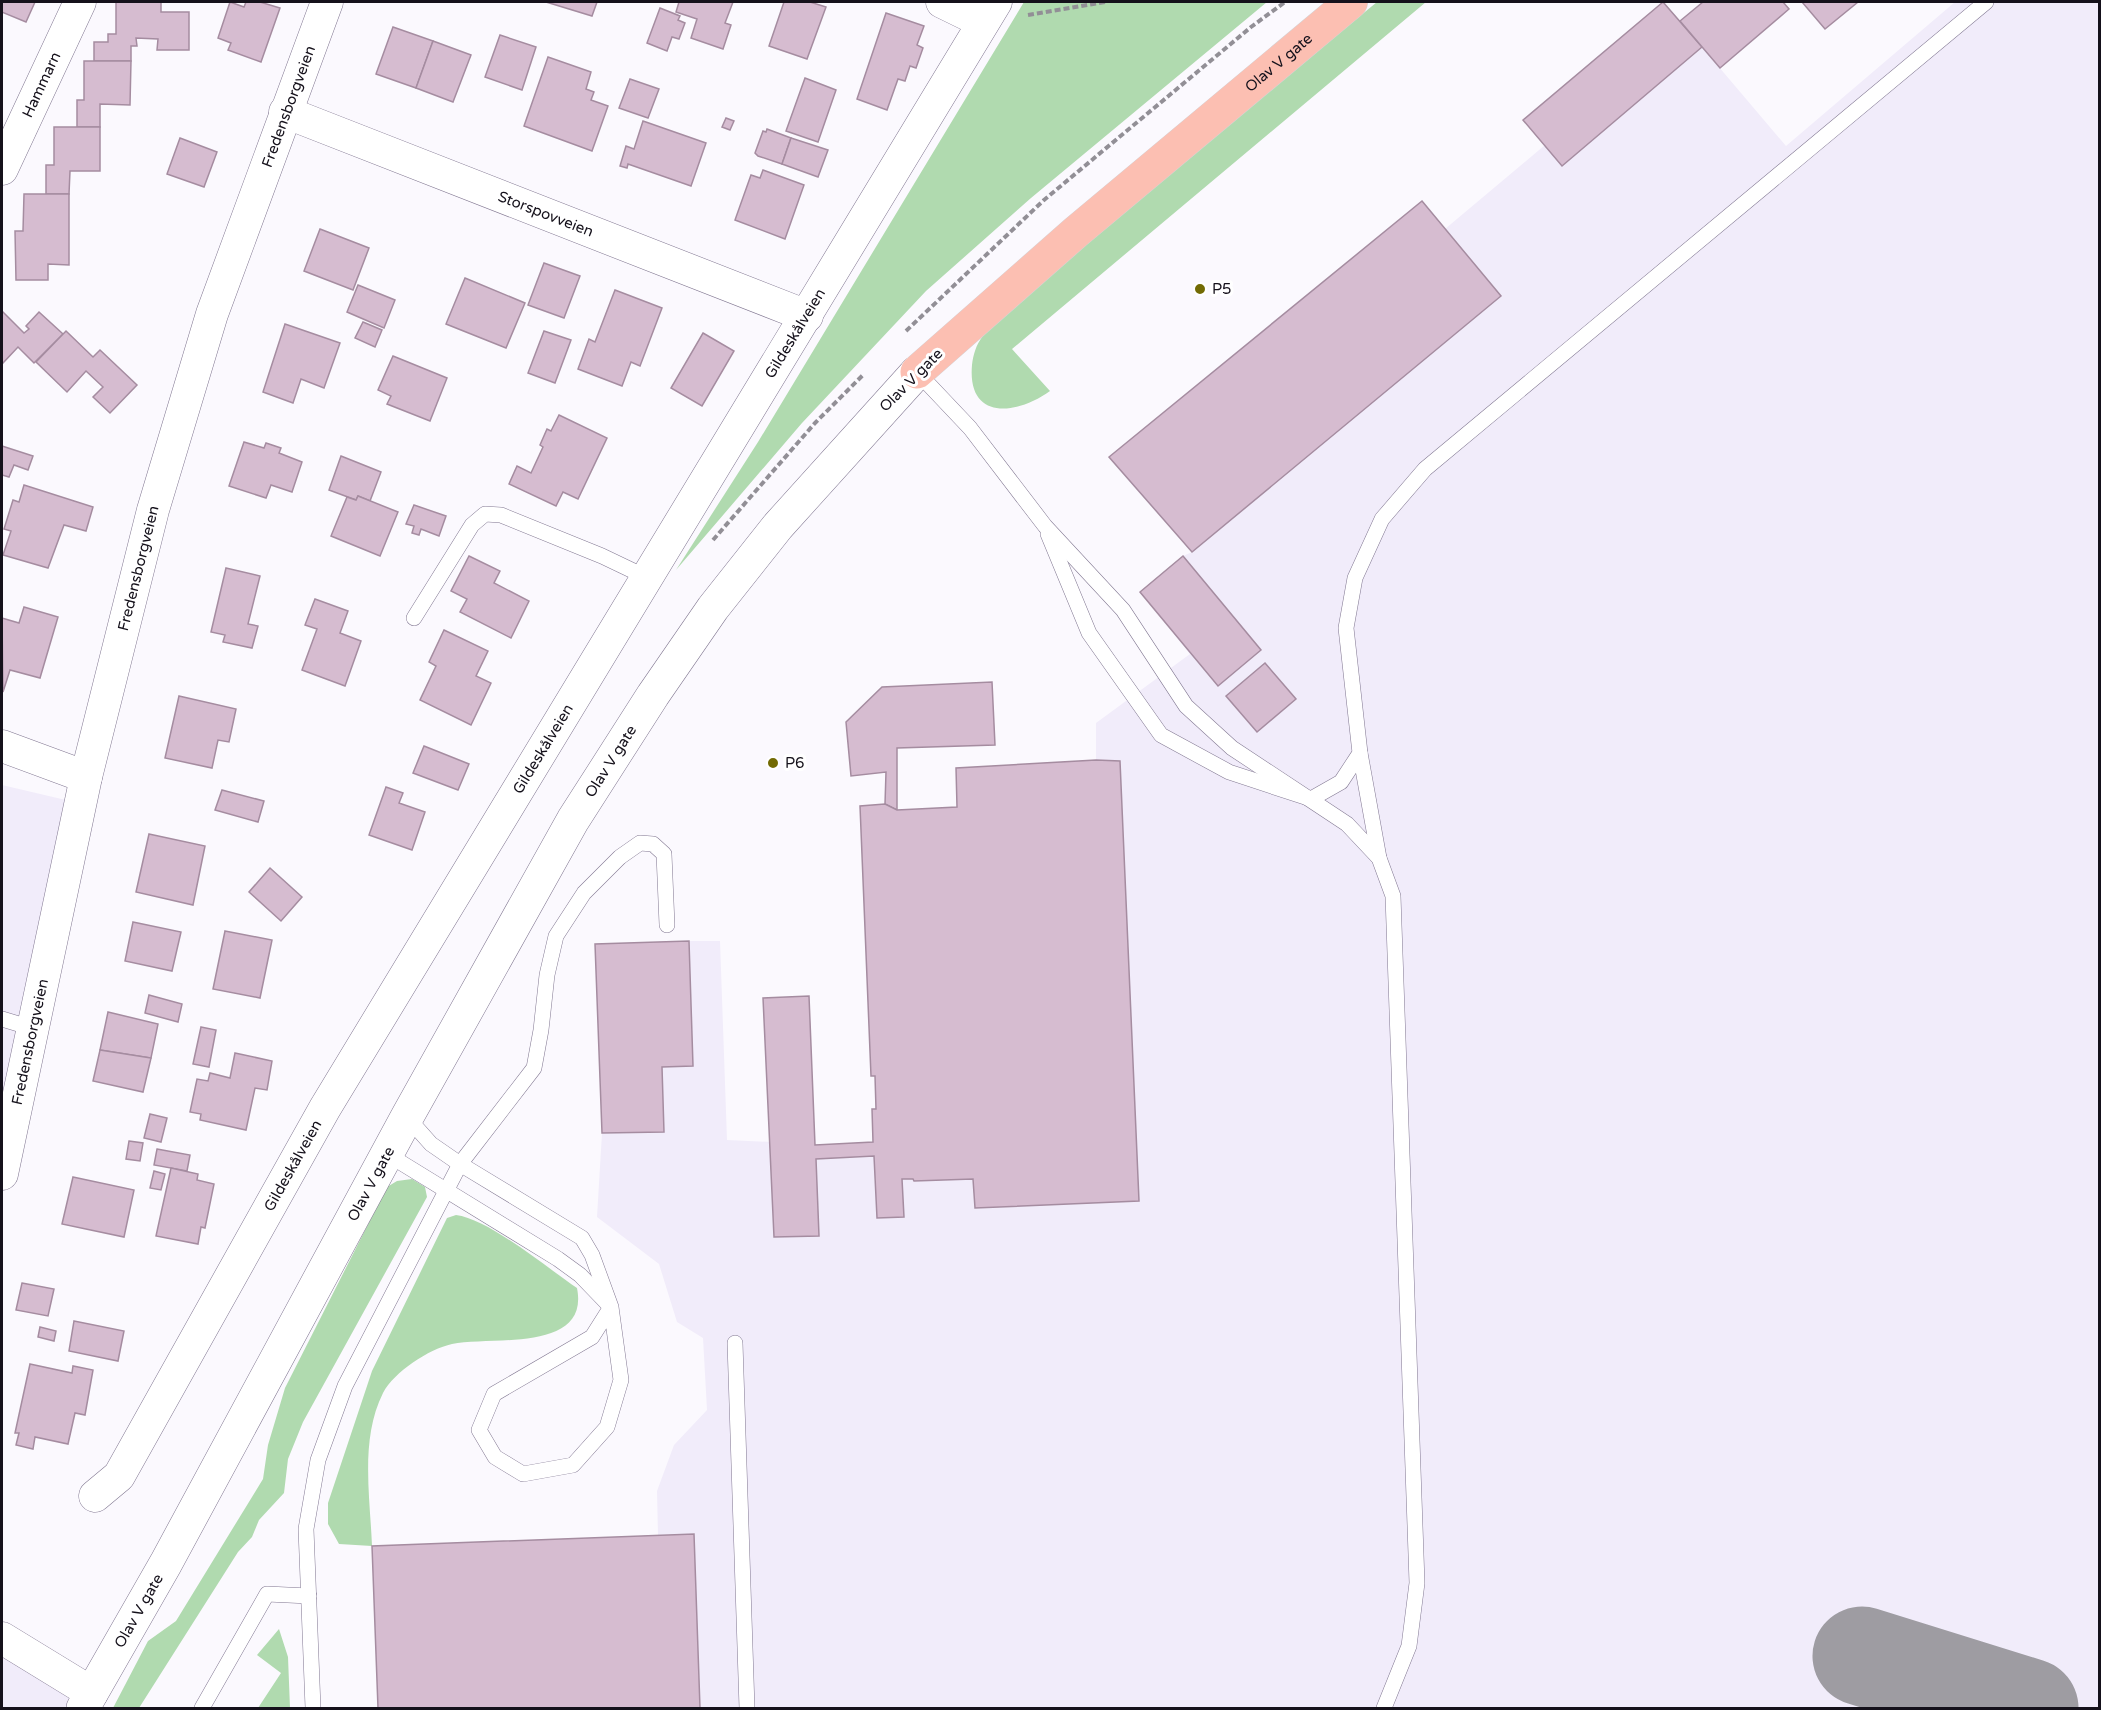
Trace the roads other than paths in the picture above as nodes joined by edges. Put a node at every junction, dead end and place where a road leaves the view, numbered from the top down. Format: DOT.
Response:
graph roads {
  1 [pos="80,2"];
  2 [pos="327,2"];
  3 [pos="942,2"];
  4 [pos="1351,2"];
  5 [pos="1986,2"];
  6 [pos="990,12"];
  7 [pos="285,112"];
  8 [pos="2,169"];
  9 [pos="807,316"];
  10 [pos="916,372"];
  11 [pos="1045,526"];
  12 [pos="648,578"];
  13 [pos="414,618"];
  14 [pos="2,746"];
  15 [pos="1360,753"];
  16 [pos="86,777"];
  17 [pos="1311,799"];
  18 [pos="1379,858"];
  19 [pos="667,925"];
  20 [pos="2,1019"];
  21 [pos="32,1028"];
  22 [pos="407,1117"];
  23 [pos="387,1154"];
  24 [pos="4,1158"];
  25 [pos="460,1164"];
  26 [pos="446,1190"];
  27 [pos="611,1307"];
  28 [pos="735,1343"];
  29 [pos="95,1496"];
  30 [pos="309,1596"];
  31 [pos="2,1638"];
  32 [pos="87,1701"];
  33 [pos="202,1708"];
  34 [pos="313,1708"];
  35 [pos="747,1708"];
  36 [pos="1384,1708"];
  1 -- 8 [label="street, Hammarn"];
  2 -- 7 [label="street, Fredensborgveien"];
  3 -- 6 [label="street"];
  4 -- 10 [label="highway, Olav V gate"];
  5 -- 15 [label="lane"];
  6 -- 9 [label="street, Gildeskålveien"];
  7 -- 9 [label="street, Storspovveien"];
  7 -- 16 [label="street, Fredensborgveien"];
  9 -- 12 [label="street, Gildeskålveien"];
  10 -- 11 [label="lane"];
  10 -- 22 [label="street, Olav V gate"];
  11 -- 17 [label="lane"];
  11 -- 17 [label="lane"];
  12 -- 13 [label="lane"];
  12 -- 29 [label="street, Gildeskålveien"];
  14 -- 16 [label="street"];
  15 -- 17 [label="lane"];
  15 -- 18 [label="lane"];
  16 -- 21 [label="street, Fredensborgveien"];
  17 -- 18 [label="lane"];
  18 -- 36 [label="lane"];
  19 -- 25 [label="lane"];
  20 -- 21 [label="lane"];
  21 -- 24 [label="street, Fredensborgveien"];
  22 -- 23 [label="street, Olav V gate"];
  22 -- 25 [label="lane"];
  23 -- 26 [label="lane"];
  23 -- 32 [label="street, Olav V gate"];
  25 -- 26 [label="lane"];
  25 -- 27 [label="lane"];
  26 -- 27 [label="lane"];
  26 -- 30 [label="lane"];
  27 -- 27 [label="lane"];
  28 -- 35 [label="lane"];
  30 -- 33 [label="lane"];
  30 -- 34 [label="lane"];
  31 -- 32 [label="street"];
}
